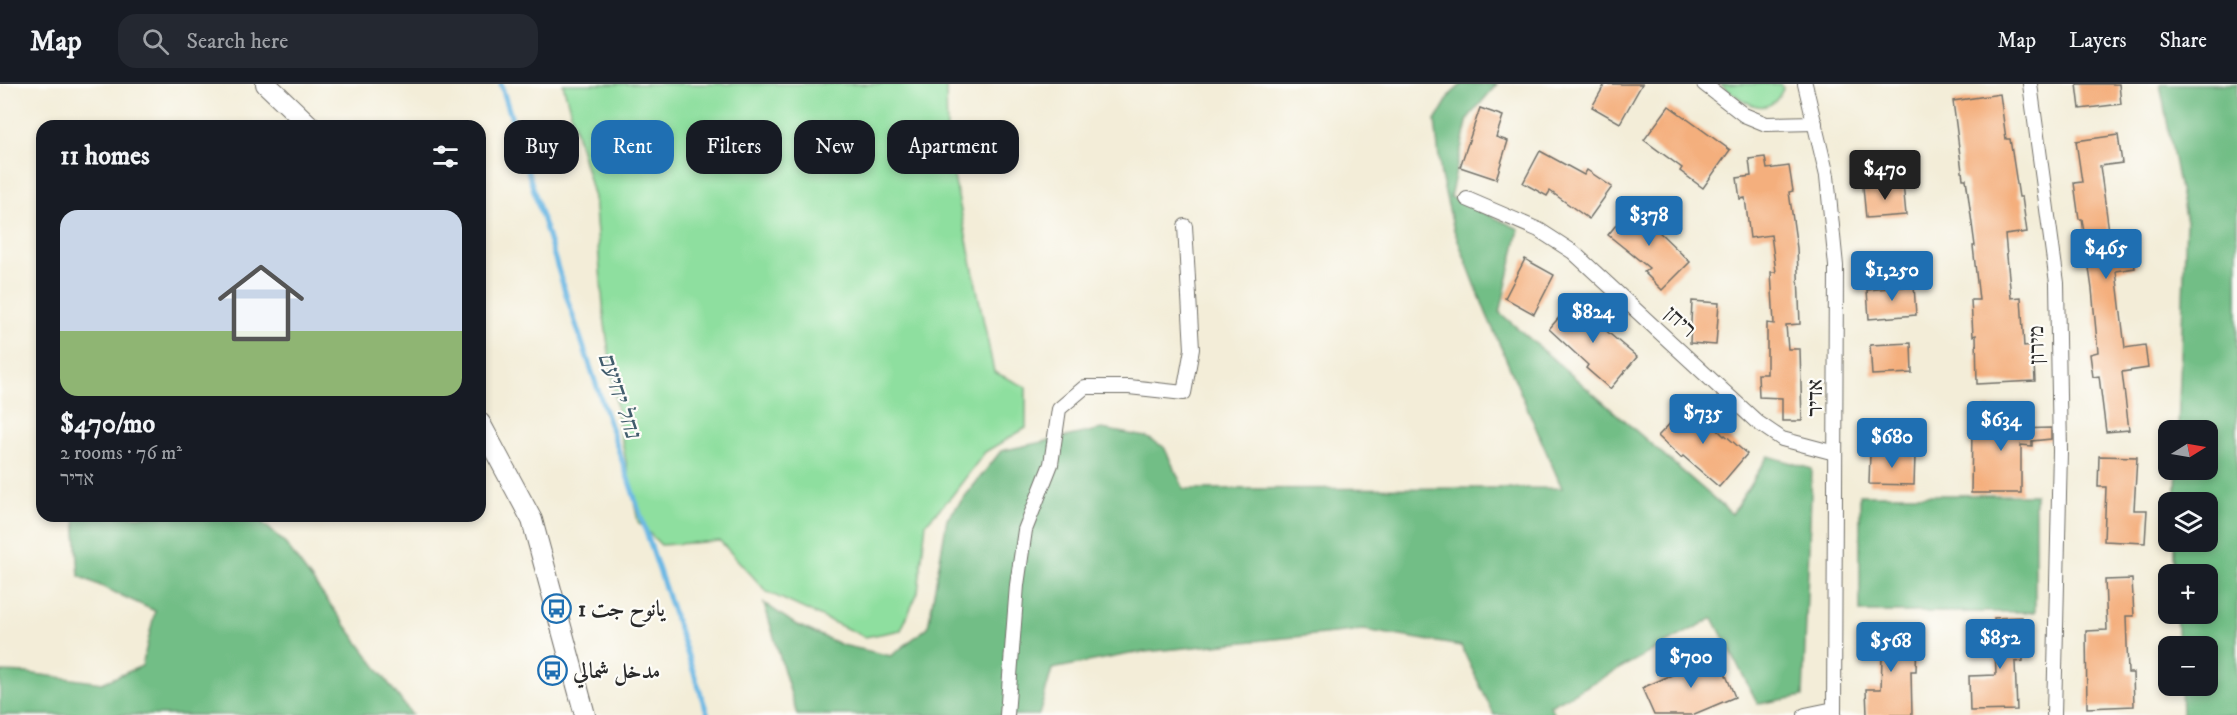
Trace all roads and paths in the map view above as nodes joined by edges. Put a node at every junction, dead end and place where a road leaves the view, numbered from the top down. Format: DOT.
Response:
graph roads {
  1 [pos="266,84"];
  2 [pos="1704,84"];
  3 [pos="1805,84"];
  4 [pos="2031,84"];
  5 [pos="304,120"];
  6 [pos="1815,123"];
  7 [pos="1467,199"];
  8 [pos="1185,226"];
  9 [pos="486,434"];
  10 [pos="1835,453"];
  11 [pos="1834,712"];
  12 [pos="585,715"];
  13 [pos="1007,715"];
  14 [pos="1805,715"];
  15 [pos="2054,715"];
  1 -- 5 [label="main road"];
  2 -- 6 [label="street"];
  3 -- 6 [label="street, אדיר"];
  4 -- 15 [label="street, מירון"];
  6 -- 10 [label="street, אדיר"];
  7 -- 10 [label="street, ריחן"];
  8 -- 13 [label="street"];
  9 -- 12 [label="main road"];
  10 -- 11 [label="street, אדיר"];
  11 -- 14 [label="street"];
}
